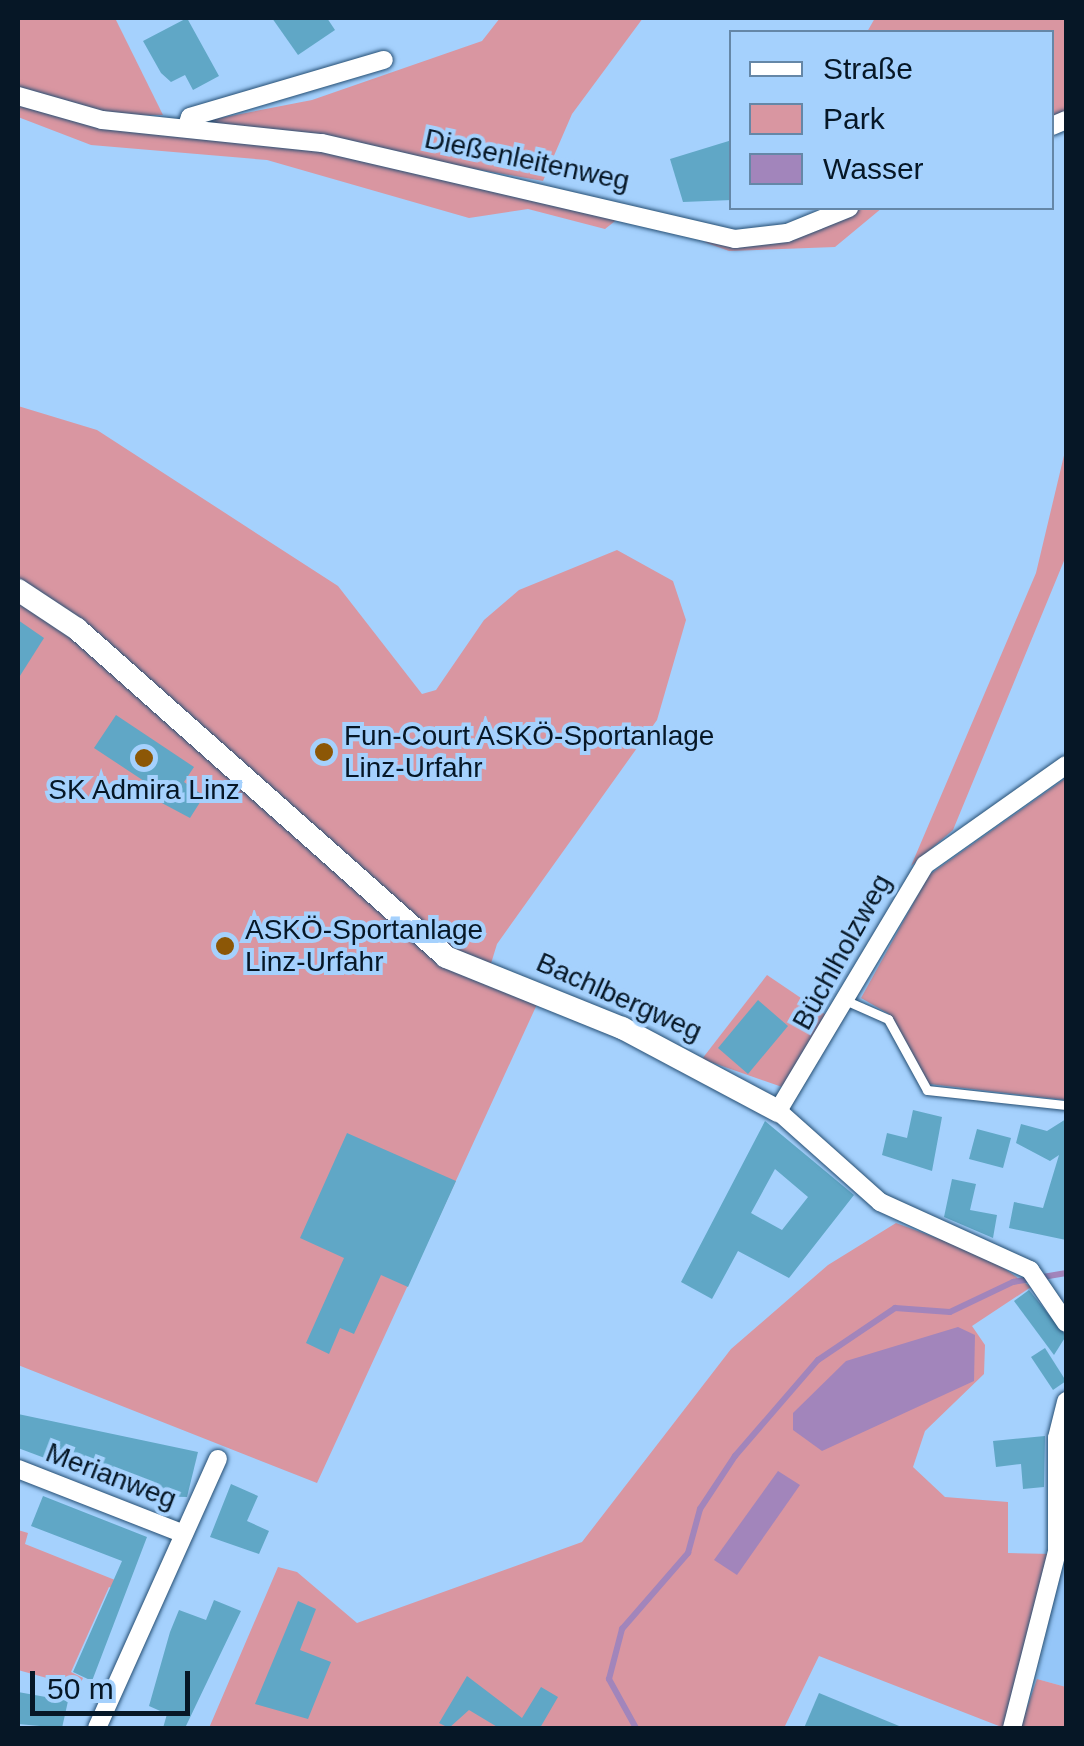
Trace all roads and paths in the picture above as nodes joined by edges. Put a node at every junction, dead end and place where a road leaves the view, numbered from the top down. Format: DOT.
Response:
graph roads {
  1 [pos="384,60"];
  2 [pos="18,96"];
  3 [pos="186,126"];
  4 [pos="844,210"];
  5 [pos="18,590"];
  6 [pos="1066,764"];
  7 [pos="847,1002"];
  8 [pos="1066,1105"];
  9 [pos="778,1110"];
  10 [pos="1066,1323"];
  11 [pos="1066,1401"];
  12 [pos="218,1459"];
  13 [pos="18,1470"];
  14 [pos="184,1534"];
  15 [pos="97,1728"];
  16 [pos="1012,1728"];
  1 -- 3 [label="street"];
  2 -- 3 [label="street, Dießenleitenweg"];
  3 -- 4 [label="street, Dießenleitenweg"];
  5 -- 9 [label="street, Bachlbergweg"];
  6 -- 7 [label="street, Büchlholzweg"];
  7 -- 8 [label="lane"];
  7 -- 9 [label="street, Büchlholzweg"];
  9 -- 10 [label="street, Bachlbergweg"];
  11 -- 16 [label="street"];
  12 -- 14 [label="street"];
  13 -- 14 [label="street, Merianweg"];
  14 -- 15 [label="street"];
}
